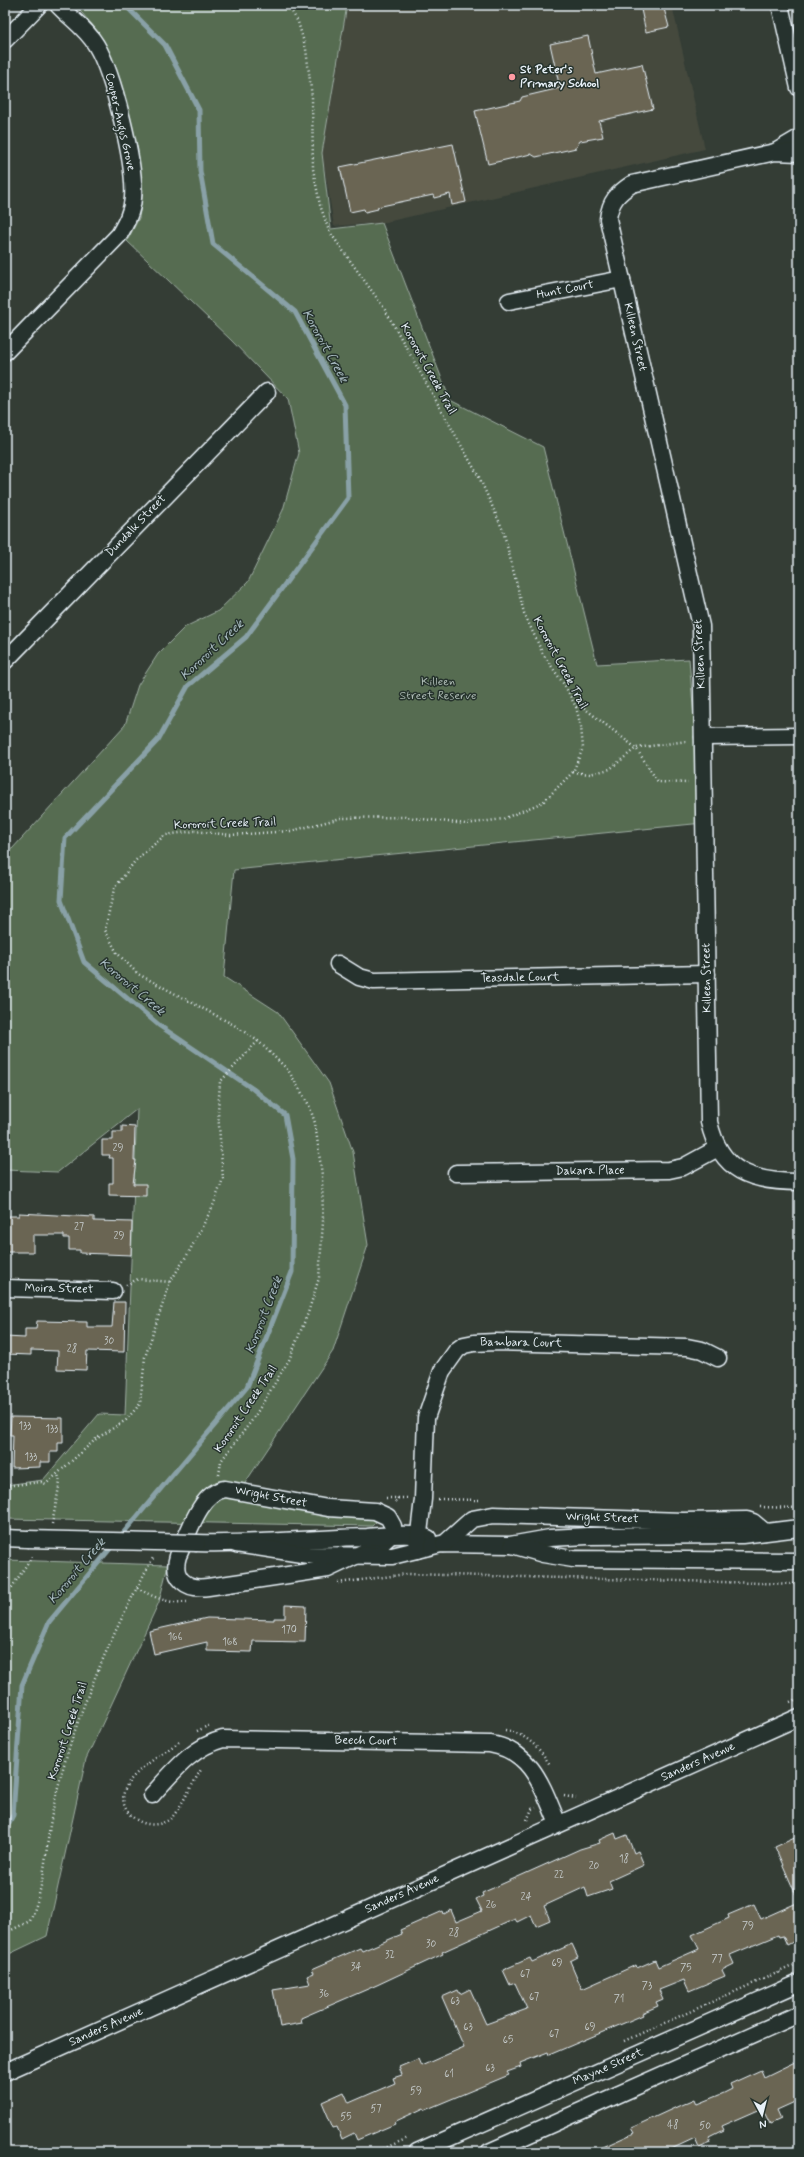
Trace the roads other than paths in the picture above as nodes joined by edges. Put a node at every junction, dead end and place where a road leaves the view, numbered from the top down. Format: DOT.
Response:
graph roads {
  1 [pos="39,5"];
  2 [pos="58,5"];
  3 [pos="780,5"];
  4 [pos="5,40"];
  5 [pos="799,88"];
  6 [pos="799,138"];
  7 [pos="775,152"];
  8 [pos="799,153"];
  9 [pos="622,279"];
  10 [pos="509,301"];
  11 [pos="5,352"];
  12 [pos="267,392"];
  13 [pos="5,661"];
  14 [pos="799,736"];
  15 [pos="703,737"];
  16 [pos="338,964"];
  17 [pos="707,974"];
  18 [pos="718,1148"];
  19 [pos="456,1174"];
  20 [pos="799,1182"];
  21 [pos="5,1288"];
  22 [pos="113,1291"];
  23 [pos="718,1358"];
  24 [pos="423,1499"];
  25 [pos="799,1528"];
  26 [pos="765,1532"];
  27 [pos="392,1536"];
  28 [pos="5,1538"];
  29 [pos="417,1543"];
  30 [pos="236,1544"];
  31 [pos="442,1544"];
  32 [pos="510,1545"];
  33 [pos="358,1556"];
  34 [pos="799,1561"];
  35 [pos="799,1717"];
  36 [pos="152,1795"];
  37 [pos="558,1824"];
  38 [pos="799,1984"];
  39 [pos="799,2014"];
  40 [pos="5,2072"];
  41 [pos="417,2152"];
  42 [pos="489,2152"];
  1 -- 4 [label="street"];
  2 -- 11 [label="street, Couper-Angus Grove"];
  3 -- 5 [label="street"];
  6 -- 7 [label="street, Killeen Street"];
  7 -- 8 [label="street, Killeen Street"];
  7 -- 9 [label="street, Killeen Street"];
  9 -- 10 [label="street, Hunt Court"];
  9 -- 15 [label="street, Killeen Street"];
  12 -- 13 [label="street, Dundalk Street"];
  14 -- 15 [label="street"];
  15 -- 17 [label="street, Killeen Street"];
  16 -- 17 [label="street, Teasdale Court"];
  17 -- 18 [label="street, Killeen Street"];
  18 -- 19 [label="street, Dakara Place"];
  18 -- 20 [label="street, Killeen Street"];
  21 -- 22 [label="street, Moira Street"];
  23 -- 24 [label="street, Bambara Court"];
  24 -- 29 [label="street, Bambara Court"];
  24 -- 31 [label="street, Bambara Court"];
  25 -- 26 [label="street, Wright Street"];
  26 -- 31 [label="street, Wright Street"];
  26 -- 32 [label="street, Wright Street"];
  27 -- 29 [label="street, Wright Street"];
  27 -- 30 [label="street, Wright Street"];
  27 -- 33 [label="street"];
  27 -- 33 [label="street, Wright Street"];
  28 -- 30 [label="street, Wright Street, bridge"];
  29 -- 31 [label="street, Wright Street"];
  29 -- 33 [label="street, Wright Street"];
  30 -- 33 [label="street, Wright Street"];
  31 -- 32 [label="street, Wright Street"];
  32 -- 34 [label="street, Wright Street"];
  35 -- 37 [label="street, Sanders Avenue"];
  36 -- 37 [label="street, Beech Court"];
  37 -- 40 [label="street, Sanders Avenue"];
  38 -- 41 [label="street, Mayne Street"];
  39 -- 42 [label="street"];
}
